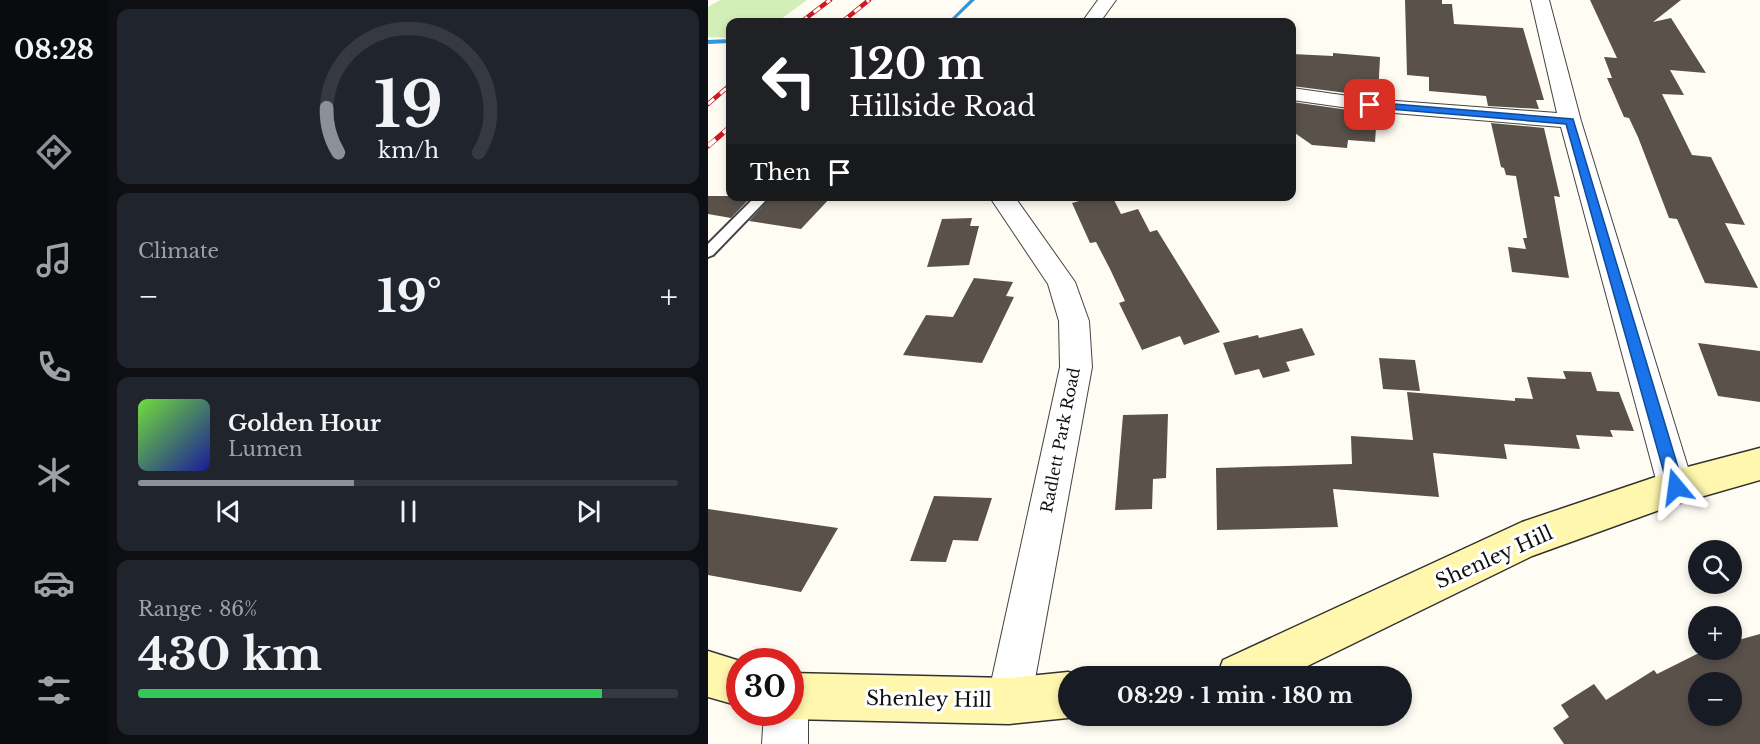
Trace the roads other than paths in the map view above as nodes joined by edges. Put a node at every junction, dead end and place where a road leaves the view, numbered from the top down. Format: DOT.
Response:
graph roads {
  1 [pos="1107,0"];
  2 [pos="1540,0"];
  3 [pos="1094,18"];
  4 [pos="1296,95"];
  5 [pos="1570,122"];
  6 [pos="759,201"];
  7 [pos="1004,201"];
  8 [pos="708,252"];
  9 [pos="1760,464"];
  10 [pos="1676,487"];
  11 [pos="1260,666"];
  12 [pos="708,674"];
  13 [pos="726,678"];
  14 [pos="804,696"];
  15 [pos="1058,696"];
  16 [pos="1009,701"];
  17 [pos="786,726"];
  18 [pos="785,744"];
  1 -- 3 [label="street"];
  2 -- 5 [label="street"];
  4 -- 5 [label="street"];
  5 -- 10 [label="street"];
  6 -- 8 [label="lane"];
  7 -- 16 [label="street, Radlett Park Road"];
  9 -- 10 [label="street, Shenley Hill"];
  10 -- 11 [label="street, Shenley Hill"];
  12 -- 13 [label="street"];
  14 -- 16 [label="street, Shenley Hill"];
  15 -- 16 [label="street, Shenley Hill"];
  17 -- 18 [label="street"];
}
